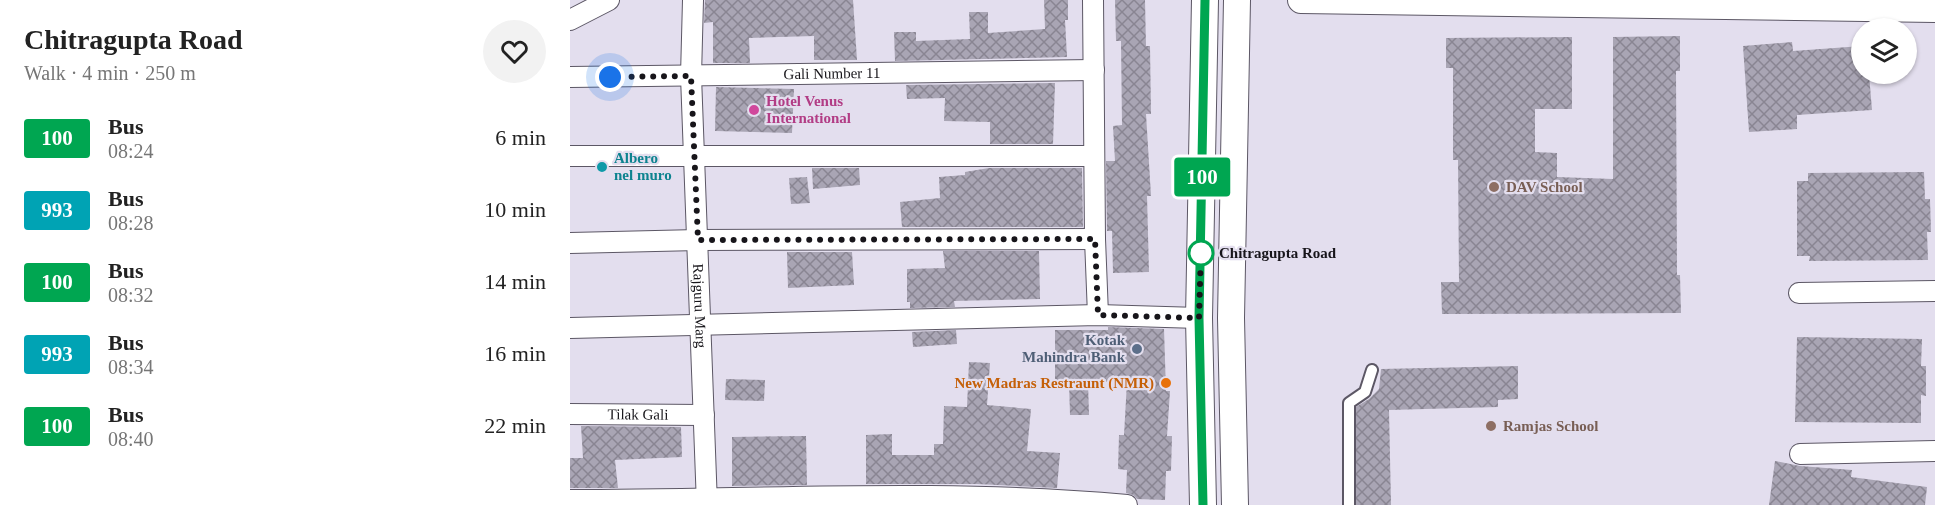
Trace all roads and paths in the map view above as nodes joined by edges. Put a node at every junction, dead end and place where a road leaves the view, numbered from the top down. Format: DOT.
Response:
graph roads {
  1 [pos="609,0"];
  2 [pos="693,0"];
  3 [pos="1093,0"];
  4 [pos="1205,0"];
  5 [pos="1236,0"];
  6 [pos="1301,0"];
  7 [pos="1935,9"];
  8 [pos="570,20"];
  9 [pos="1094,70"];
  10 [pos="691,76"];
  11 [pos="570,77"];
  12 [pos="570,156"];
  13 [pos="693,156"];
  14 [pos="1094,156"];
  15 [pos="1095,239"];
  16 [pos="698,240"];
  17 [pos="570,243"];
  18 [pos="1935,291"];
  19 [pos="1799,293"];
  20 [pos="1098,315"];
  21 [pos="1199,318"];
  22 [pos="701,327"];
  23 [pos="570,328"];
  24 [pos="1372,370"];
  25 [pos="570,414"];
  26 [pos="704,415"];
  27 [pos="1935,451"];
  28 [pos="1800,454"];
  29 [pos="570,500"];
  30 [pos="707,502"];
  31 [pos="1098,504"];
  32 [pos="1127,505"];
  33 [pos="1203,505"];
  34 [pos="1235,505"];
  35 [pos="1349,505"];
  1 -- 8 [label="street"];
  2 -- 10 [label="street, Rajguru Marg"];
  3 -- 9 [label="street"];
  4 -- 21 [label="street"];
  5 -- 34 [label="street"];
  6 -- 7 [label="street"];
  9 -- 10 [label="street, Gali Number 11"];
  9 -- 14 [label="street"];
  10 -- 11 [label="street, Gali Number 11"];
  10 -- 13 [label="street, Rajguru Marg"];
  12 -- 13 [label="street"];
  13 -- 14 [label="street"];
  13 -- 16 [label="street, Rajguru Marg"];
  14 -- 15 [label="street"];
  15 -- 16 [label="street"];
  15 -- 20 [label="street"];
  16 -- 17 [label="street"];
  16 -- 22 [label="street, Rajguru Marg"];
  18 -- 19 [label="street"];
  20 -- 21 [label="street"];
  20 -- 22 [label="street"];
  21 -- 33 [label="street"];
  22 -- 23 [label="street"];
  22 -- 26 [label="street, Rajguru Marg"];
  24 -- 35 [label="lane"];
  25 -- 26 [label="street, Tilak Gali"];
  26 -- 30 [label="street, Rajguru Marg"];
  27 -- 28 [label="street"];
  29 -- 30 [label="street"];
  30 -- 31 [label="street"];
  31 -- 32 [label="street"];
}
